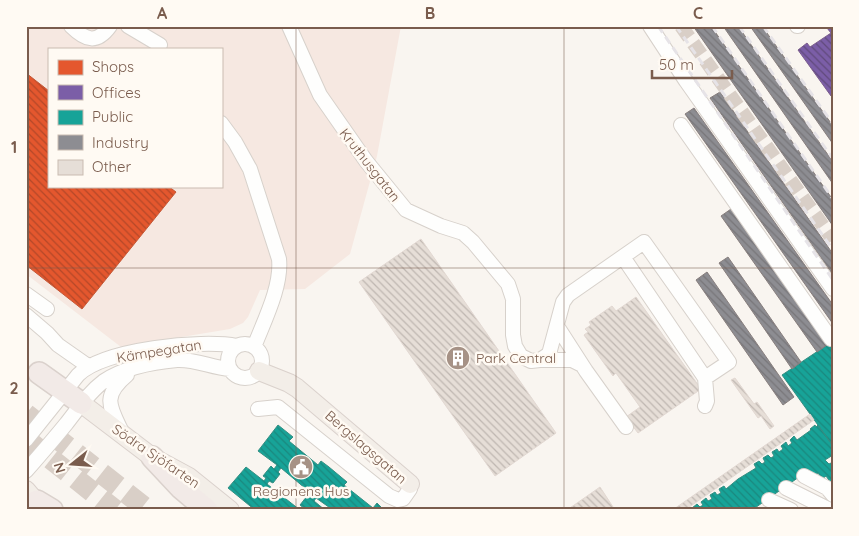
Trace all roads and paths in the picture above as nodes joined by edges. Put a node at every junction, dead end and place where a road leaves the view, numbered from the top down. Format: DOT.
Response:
graph roads {
  1 [pos="71,26"];
  2 [pos="110,26"];
  3 [pos="129,26"];
  4 [pos="153,26"];
  5 [pos="290,26"];
  6 [pos="650,26"];
  7 [pos="162,47"];
  8 [pos="222,124"];
  9 [pos="682,125"];
  10 [pos="623,257"];
  11 [pos="833,289"];
  12 [pos="26,294"];
  13 [pos="47,309"];
  14 [pos="26,315"];
  15 [pos="558,326"];
  16 [pos="831,339"];
  17 [pos="237,346"];
  18 [pos="254,346"];
  19 [pos="540,360"];
  20 [pos="582,365"];
  21 [pos="88,366"];
  22 [pos="134,369"];
  23 [pos="230,369"];
  24 [pos="259,371"];
  25 [pos="39,373"];
  26 [pos="705,378"];
  27 [pos="74,397"];
  28 [pos="705,406"];
  29 [pos="258,409"];
  30 [pos="626,427"];
  31 [pos="124,435"];
  32 [pos="26,440"];
  33 [pos="152,457"];
  34 [pos="26,471"];
  35 [pos="410,484"];
  36 [pos="780,494"];
  37 [pos="833,495"];
  38 [pos="833,506"];
  39 [pos="207,510"];
  40 [pos="230,510"];
  41 [pos="791,510"];
  42 [pos="812,510"];
  43 [pos="830,510"];
  1 -- 2 [label="street"];
  3 -- 7 [label="street"];
  4 -- 7 [label="street"];
  5 -- 19 [label="street, Kruthusgatan"];
  6 -- 11 [label="street"];
  8 -- 18 [label="street"];
  9 -- 16 [label="street"];
  10 -- 15 [label="street"];
  10 -- 26 [label="street"];
  10 -- 26 [label="street"];
  12 -- 13 [label="street"];
  14 -- 21 [label="street"];
  15 -- 19 [label="street"];
  15 -- 20 [label="street"];
  17 -- 18 [label="street"];
  17 -- 21 [label="street, Kämpegatan"];
  17 -- 23 [label="street"];
  18 -- 24 [label="street"];
  19 -- 20 [label="street, Kruthusgatan"];
  20 -- 30 [label="street"];
  21 -- 27 [label="street, Kämpegatan"];
  22 -- 23 [label="street, Kämpegatan"];
  22 -- 27 [label="street, Kämpegatan"];
  22 -- 31 [label="street, Kämpegatan"];
  23 -- 24 [label="street"];
  24 -- 35 [label="main road, Bergslagsgatan"];
  25 -- 27 [label="highway"];
  26 -- 28 [label="street"];
  27 -- 31 [label="main road, Södra Sjöfarten"];
  27 -- 32 [label="street, Kämpegatan"];
  27 -- 34 [label="street, Kämpegatan"];
  29 -- 35 [label="street, Bergslagsgatan"];
  31 -- 33 [label="main road, Södra Sjöfarten"];
  33 -- 39 [label="highway"];
  33 -- 40 [label="main road, Södra Sjöfarten"];
  36 -- 37 [label="street"];
  36 -- 38 [label="street"];
  36 -- 41 [label="street"];
  36 -- 42 [label="street"];
  36 -- 43 [label="street"];
}
